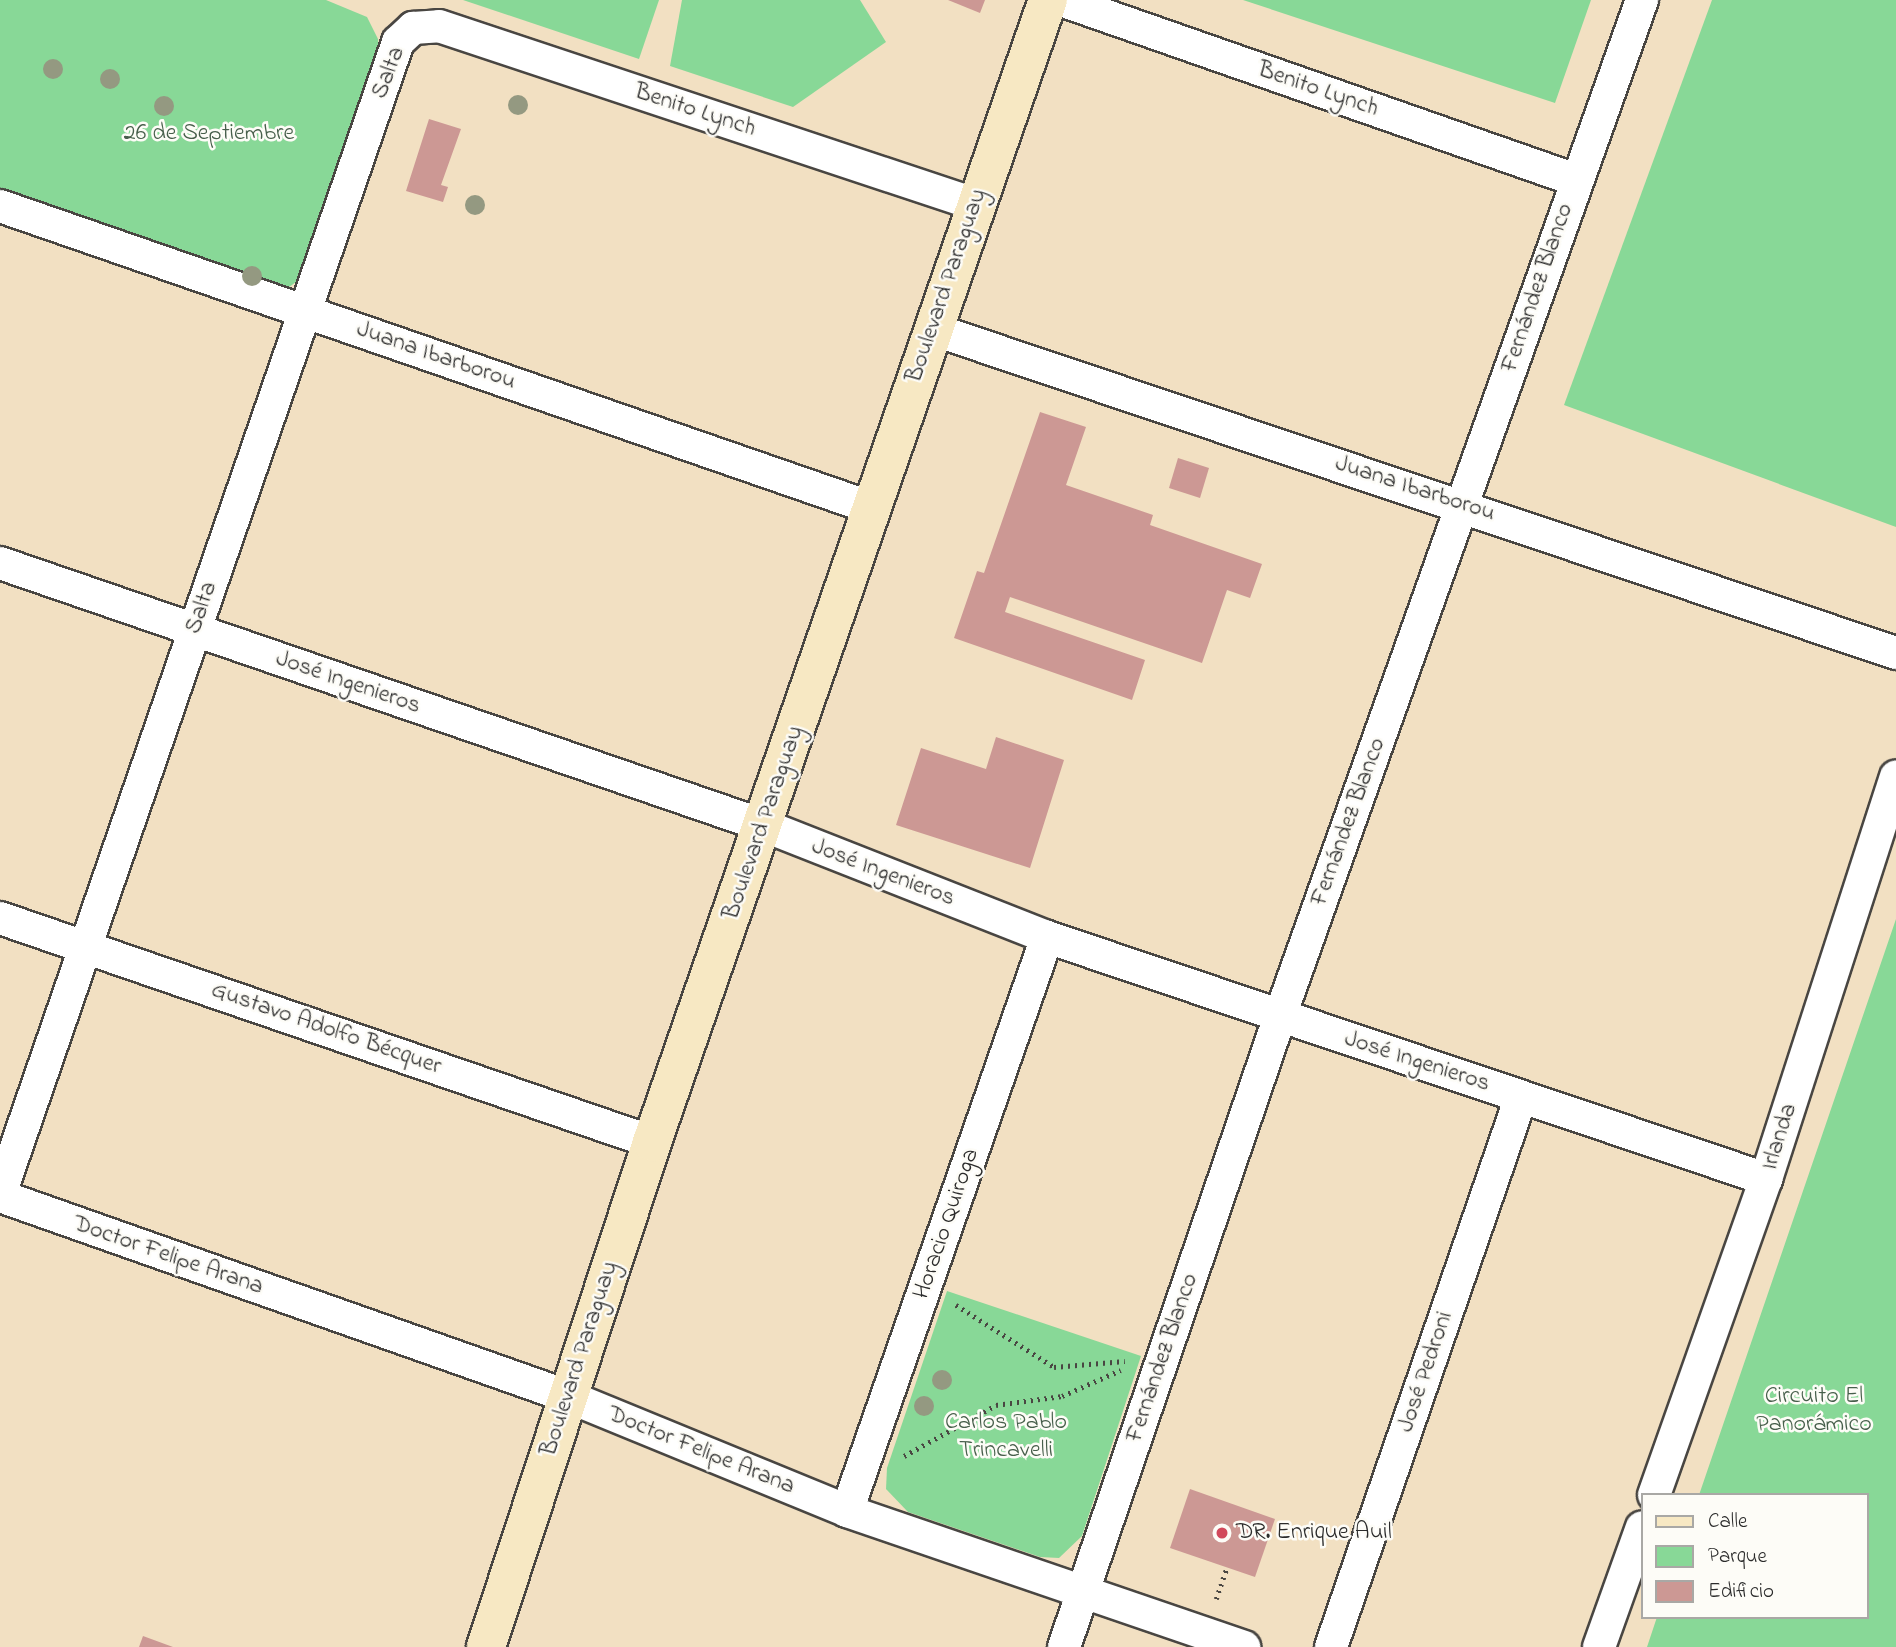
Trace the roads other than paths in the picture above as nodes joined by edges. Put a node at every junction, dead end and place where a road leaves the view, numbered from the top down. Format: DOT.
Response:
graph roads {
  1 [pos="1048,0"];
  2 [pos="1061,0"];
  3 [pos="1642,0"];
  4 [pos="413,28"];
  5 [pos="1576,180"];
  6 [pos="975,204"];
  7 [pos="0,206"];
  8 [pos="304,310"];
  9 [pos="932,329"];
  10 [pos="1462,504"];
  11 [pos="872,508"];
  12 [pos="0,564"];
  13 [pos="194,630"];
  14 [pos="1896,653"];
  15 [pos="1896,776"];
  16 [pos="765,827"];
  17 [pos="0,918"];
  18 [pos="1047,937"];
  19 [pos="83,946"];
  20 [pos="1280,1016"];
  21 [pos="1521,1097"];
  22 [pos="652,1142"];
  23 [pos="1766,1179"];
  24 [pos="0,1195"];
  25 [pos="567,1396"];
  26 [pos="1655,1493"];
  27 [pos="847,1511"];
  28 [pos="1640,1533"];
  29 [pos="1083,1592"];
  30 [pos="486,1647"];
  31 [pos="1064,1647"];
  32 [pos="1244,1647"];
  33 [pos="1331,1647"];
  34 [pos="1599,1647"];
  1 -- 6 [label="street, Boulevard Paraguay"];
  2 -- 5 [label="street, Benito Lynch"];
  3 -- 5 [label="street, Fernández Blanco"];
  4 -- 6 [label="street, Benito Lynch"];
  4 -- 8 [label="street, Salta"];
  5 -- 10 [label="street, Fernández Blanco"];
  6 -- 9 [label="street, Boulevard Paraguay"];
  7 -- 8 [label="street, Juana Ibarborou"];
  8 -- 11 [label="street, Juana Ibarborou"];
  8 -- 13 [label="street, Salta"];
  9 -- 10 [label="street, Juana Ibarborou"];
  9 -- 11 [label="street, Boulevard Paraguay"];
  10 -- 14 [label="street, Juana Ibarborou"];
  10 -- 20 [label="street, Fernández Blanco"];
  11 -- 16 [label="street, Boulevard Paraguay"];
  12 -- 13 [label="street, José Ingenieros"];
  13 -- 16 [label="street, José Ingenieros"];
  13 -- 19 [label="street, Salta"];
  15 -- 23 [label="street, Irlanda"];
  16 -- 18 [label="street, José Ingenieros"];
  16 -- 22 [label="street, Boulevard Paraguay"];
  17 -- 19 [label="street, Gustavo Adolfo Bécquer"];
  18 -- 20 [label="street, José Ingenieros"];
  18 -- 27 [label="street, Horacio Quiroga"];
  19 -- 22 [label="street, Gustavo Adolfo Bécquer"];
  19 -- 24 [label="street, Salta"];
  20 -- 21 [label="street, José Ingenieros"];
  20 -- 29 [label="street, Fernández Blanco"];
  21 -- 23 [label="street, José Ingenieros"];
  21 -- 33 [label="street, José Pedroni"];
  22 -- 25 [label="street, Boulevard Paraguay"];
  23 -- 26 [label="street, Irlanda"];
  24 -- 25 [label="street, Doctor Felipe Arana"];
  25 -- 27 [label="street, Doctor Felipe Arana"];
  25 -- 30 [label="street, Boulevard Paraguay"];
  27 -- 29 [label="street, Doctor Felipe Arana"];
  28 -- 34 [label="street"];
  29 -- 31 [label="street, Fernández Blanco"];
  29 -- 32 [label="street, Doctor Felipe Arana"];
}
